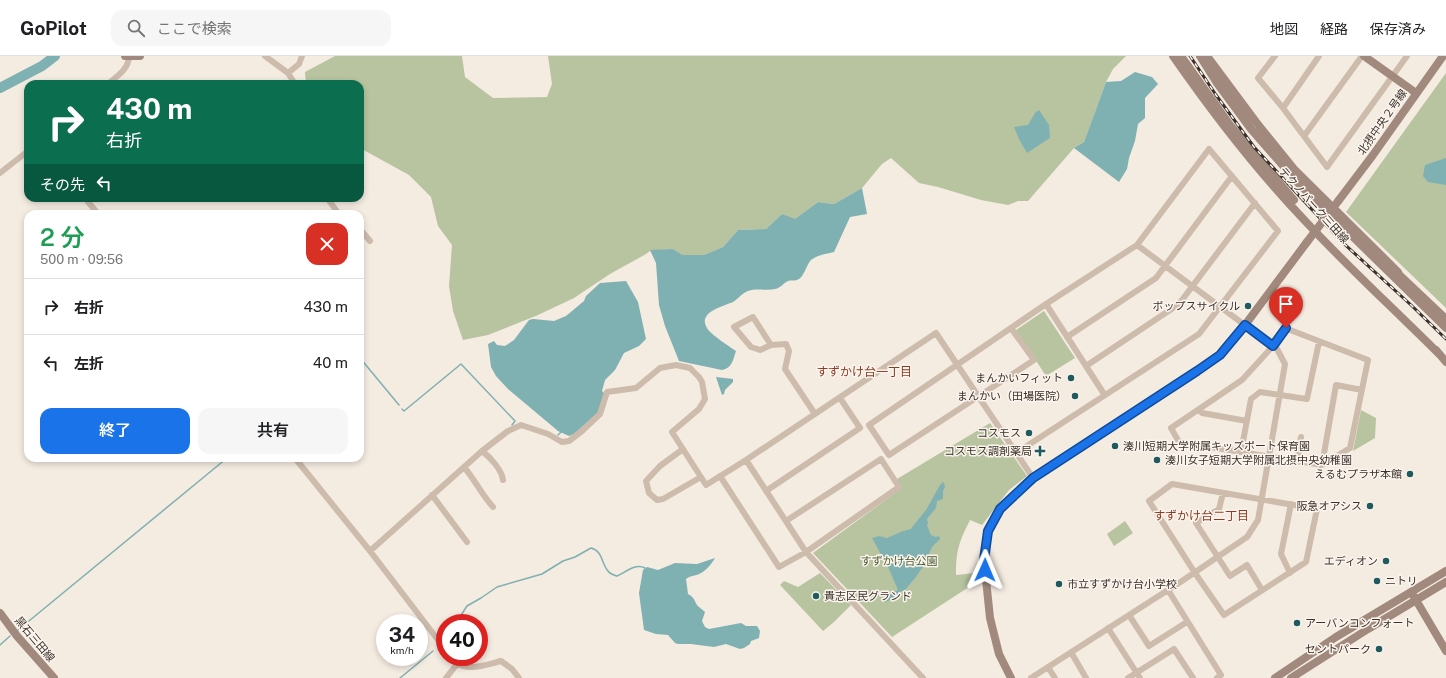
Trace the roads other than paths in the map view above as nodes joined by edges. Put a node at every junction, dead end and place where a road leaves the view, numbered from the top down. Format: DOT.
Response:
graph roads {
  1 [pos="127,56"];
  2 [pos="140,56"];
  3 [pos="265,56"];
  4 [pos="302,56"];
  5 [pos="1173,56"];
  6 [pos="1181,56"];
  7 [pos="1200,56"];
  8 [pos="1207,56"];
  9 [pos="1275,56"];
  10 [pos="1319,56"];
  11 [pos="1363,56"];
  12 [pos="1407,56"];
  13 [pos="1442,56"];
  14 [pos="288,73"];
  15 [pos="1392,77"];
  16 [pos="113,80"];
  17 [pos="292,80"];
  18 [pos="1416,93"];
  19 [pos="1283,108"];
  20 [pos="1304,136"];
  21 [pos="24,154"];
  22 [pos="0,173"];
  23 [pos="1232,176"];
  24 [pos="88,202"];
  25 [pos="1255,203"];
  26 [pos="95,210"];
  27 [pos="364,234"];
  28 [pos="1354,240"];
  29 [pos="370,241"];
  30 [pos="1137,245"];
  31 [pos="1166,266"];
  32 [pos="1398,272"];
  33 [pos="1193,287"];
  34 [pos="1046,304"];
  35 [pos="1221,307"];
  36 [pos="1446,319"];
  37 [pos="1245,325"];
  38 [pos="1011,328"];
  39 [pos="1446,328"];
  40 [pos="1067,337"];
  41 [pos="1319,342"];
  42 [pos="771,345"];
  43 [pos="1273,346"];
  44 [pos="1443,354"];
  45 [pos="1446,362"];
  46 [pos="958,364"];
  47 [pos="1086,366"];
  48 [pos="1362,390"];
  49 [pos="1104,394"];
  50 [pos="1280,395"];
  51 [pos="979,397"];
  52 [pos="840,398"];
  53 [pos="1199,409"];
  54 [pos="815,414"];
  55 [pos="1247,421"];
  56 [pos="1301,437"];
  57 [pos="683,449"];
  58 [pos="482,451"];
  59 [pos="1241,452"];
  60 [pos="1016,453"];
  61 [pos="1270,458"];
  62 [pos="746,460"];
  63 [pos="298,462"];
  64 [pos="1297,462"];
  65 [pos="1322,465"];
  66 [pos="464,467"];
  67 [pos="720,476"];
  68 [pos="701,477"];
  69 [pos="1033,478"];
  70 [pos="503,480"];
  71 [pos="766,491"];
  72 [pos="1223,493"];
  73 [pos="432,495"];
  74 [pos="1262,499"];
  75 [pos="1291,504"];
  76 [pos="493,507"];
  77 [pos="786,521"];
  78 [pos="467,542"];
  79 [pos="370,551"];
  80 [pos="806,552"];
  81 [pos="1218,557"];
  82 [pos="1446,571"];
  83 [pos="1195,573"];
  84 [pos="1290,573"];
  85 [pos="1446,582"];
  86 [pos="1410,589"];
  87 [pos="1168,590"];
  88 [pos="1262,590"];
  89 [pos="1416,600"];
  90 [pos="0,613"];
  91 [pos="1129,615"];
  92 [pos="1187,622"];
  93 [pos="1108,628"];
  94 [pos="436,637"];
  95 [pos="1446,651"];
  96 [pos="1071,652"];
  97 [pos="488,664"];
  98 [pos="455,666"];
  99 [pos="1048,667"];
  100 [pos="1138,675"];
  101 [pos="54,678"];
  102 [pos="446,678"];
  103 [pos="519,678"];
  104 [pos="923,678"];
  105 [pos="1011,678"];
  106 [pos="1031,678"];
  107 [pos="1055,678"];
  108 [pos="1086,678"];
  109 [pos="1128,678"];
  110 [pos="1193,678"];
  111 [pos="1217,678"];
  112 [pos="1275,678"];
  113 [pos="1291,678"];
  1 -- 2 [label="main road"];
  1 -- 16 [label="street"];
  3 -- 14 [label="street"];
  4 -- 14 [label="street"];
  5 -- 44 [label="main road"];
  6 -- 44 [label="main road, テクノパーク三田線"];
  7 -- 28 [label="main road, テクノパーク三田線"];
  8 -- 32 [label="main road"];
  9 -- 19 [label="street"];
  10 -- 19 [label="street"];
  11 -- 15 [label="main road"];
  11 -- 20 [label="street"];
  12 -- 15 [label="street"];
  13 -- 18 [label="main road, 北摂中央２号線"];
  14 -- 17 [label="street"];
  15 -- 18 [label="main road"];
  15 -- 20 [label="street"];
  18 -- 37 [label="main road, 北摂中央２号線, bridge"];
  19 -- 20 [label="street"];
  21 -- 22 [label="street"];
  23 -- 25 [label="street"];
  23 -- 30 [label="street"];
  23 -- 31 [label="street"];
  24 -- 26 [label="street"];
  25 -- 33 [label="street"];
  25 -- 35 [label="street"];
  27 -- 29 [label="street"];
  28 -- 32 [label="main road"];
  28 -- 39 [label="main road, テクノパーク三田線"];
  30 -- 31 [label="street"];
  30 -- 34 [label="street"];
  31 -- 33 [label="street"];
  31 -- 40 [label="street"];
  32 -- 36 [label="main road"];
  33 -- 35 [label="street"];
  33 -- 47 [label="street"];
  34 -- 38 [label="street"];
  34 -- 40 [label="street"];
  35 -- 37 [label="street"];
  35 -- 49 [label="street"];
  37 -- 43 [label="street"];
  37 -- 69 [label="main road"];
  38 -- 46 [label="street"];
  38 -- 51 [label="street"];
  40 -- 47 [label="street"];
  41 -- 43 [label="street"];
  41 -- 48 [label="street"];
  41 -- 50 [label="street"];
  42 -- 42 [label="street"];
  42 -- 54 [label="street"];
  43 -- 50 [label="street"];
  43 -- 53 [label="street"];
  44 -- 45 [label="main road"];
  46 -- 51 [label="street"];
  46 -- 51 [label="street"];
  46 -- 52 [label="street"];
  47 -- 49 [label="street"];
  48 -- 65 [label="street"];
  48 -- 65 [label="street"];
  49 -- 60 [label="street"];
  50 -- 55 [label="street"];
  50 -- 61 [label="street"];
  51 -- 60 [label="street"];
  52 -- 54 [label="street"];
  52 -- 71 [label="street"];
  53 -- 55 [label="street"];
  53 -- 59 [label="street"];
  54 -- 62 [label="street"];
  55 -- 59 [label="street"];
  56 -- 64 [label="street"];
  57 -- 58 [label="street"];
  57 -- 68 [label="street"];
  57 -- 68 [label="street"];
  58 -- 66 [label="street"];
  58 -- 70 [label="street"];
  59 -- 61 [label="street"];
  60 -- 69 [label="street"];
  61 -- 64 [label="street"];
  61 -- 74 [label="street"];
  62 -- 67 [label="street"];
  62 -- 71 [label="street"];
  63 -- 79 [label="street"];
  64 -- 65 [label="street"];
  66 -- 73 [label="street"];
  66 -- 76 [label="street"];
  67 -- 68 [label="street"];
  67 -- 80 [label="street"];
  69 -- 105 [label="main road"];
  71 -- 77 [label="street"];
  72 -- 74 [label="street"];
  72 -- 81 [label="street"];
  72 -- 83 [label="street"];
  73 -- 78 [label="street"];
  73 -- 79 [label="street"];
  74 -- 75 [label="street"];
  74 -- 81 [label="street"];
  75 -- 84 [label="street"];
  75 -- 84 [label="street"];
  77 -- 80 [label="street"];
  77 -- 80 [label="street"];
  79 -- 94 [label="street"];
  80 -- 104 [label="street"];
  81 -- 83 [label="street"];
  81 -- 88 [label="street"];
  82 -- 86 [label="main road"];
  83 -- 87 [label="street"];
  83 -- 88 [label="street"];
  84 -- 88 [label="street"];
  85 -- 89 [label="main road"];
  86 -- 89 [label="main road"];
  86 -- 112 [label="main road"];
  87 -- 91 [label="street"];
  87 -- 92 [label="street"];
  89 -- 95 [label="main road"];
  89 -- 113 [label="main road"];
  90 -- 101 [label="main road, 黒石三田線"];
  91 -- 92 [label="street"];
  91 -- 93 [label="street"];
  92 -- 111 [label="street"];
  93 -- 96 [label="street"];
  93 -- 100 [label="street"];
  96 -- 99 [label="street"];
  96 -- 108 [label="street"];
  97 -- 103 [label="street"];
  98 -- 102 [label="street"];
  99 -- 106 [label="street"];
  99 -- 107 [label="street"];
  100 -- 109 [label="street"];
  100 -- 110 [label="street"];
}
